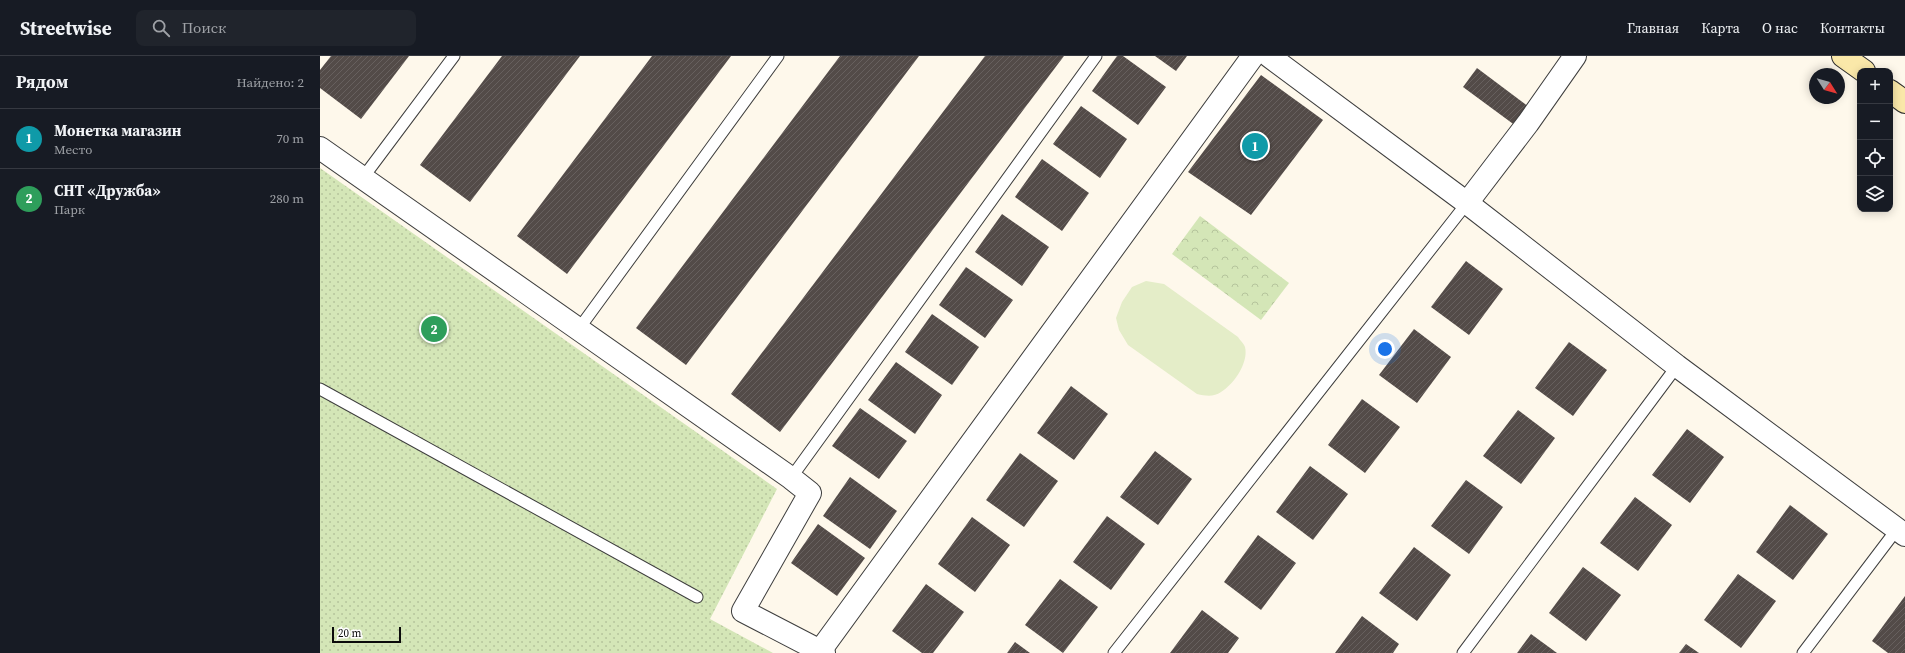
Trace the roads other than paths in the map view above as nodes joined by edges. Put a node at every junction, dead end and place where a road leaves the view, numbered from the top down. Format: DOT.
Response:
graph roads {
  1 [pos="454,56"];
  2 [pos="778,56"];
  3 [pos="1096,56"];
  4 [pos="1253,56"];
  5 [pos="1269,56"];
  6 [pos="1575,56"];
  7 [pos="1843,56"];
  8 [pos="1860,68"];
  9 [pos="1893,93"];
  10 [pos="1905,102"];
  11 [pos="320,148"];
  12 [pos="362,179"];
  13 [pos="1467,203"];
  14 [pos="578,330"];
  15 [pos="1677,366"];
  16 [pos="320,389"];
  17 [pos="791,478"];
  18 [pos="1901,532"];
  19 [pos="697,597"];
  20 [pos="822,652"];
  21 [pos="1114,653"];
  22 [pos="1462,653"];
  23 [pos="1803,653"];
  1 -- 12 [label="lane"];
  2 -- 14 [label="lane"];
  3 -- 17 [label="lane"];
  4 -- 20 [label="street"];
  5 -- 13 [label="street"];
  6 -- 13 [label="street"];
  7 -- 8 [label="main road"];
  9 -- 10 [label="main road"];
  11 -- 12 [label="street"];
  12 -- 14 [label="street"];
  13 -- 15 [label="street"];
  13 -- 21 [label="lane"];
  14 -- 17 [label="street"];
  15 -- 18 [label="street"];
  15 -- 22 [label="lane"];
  16 -- 19 [label="lane"];
  17 -- 20 [label="street"];
  18 -- 23 [label="lane"];
}
